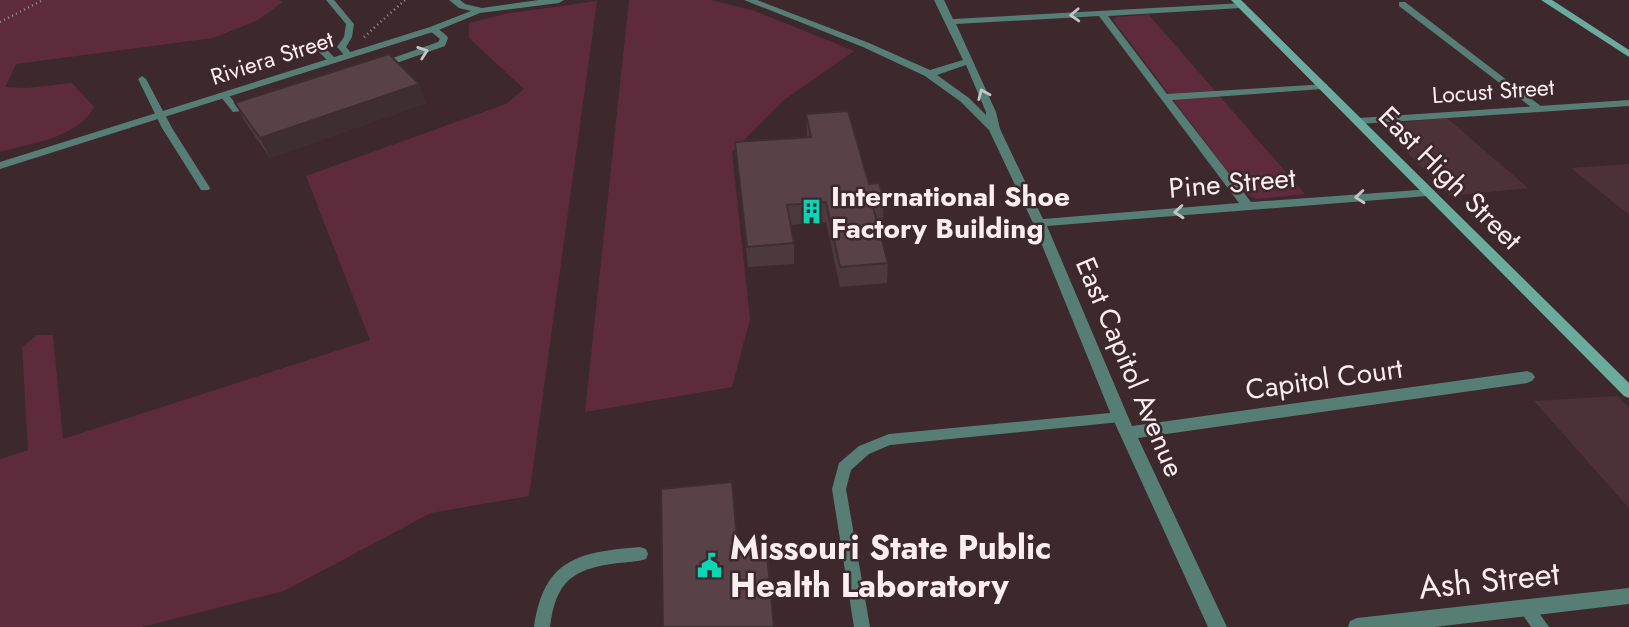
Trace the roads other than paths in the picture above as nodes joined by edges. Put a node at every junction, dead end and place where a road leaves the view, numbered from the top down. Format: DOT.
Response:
graph roads {
  1 [pos="330,0"];
  2 [pos="454,0"];
  3 [pos="508,0"];
  4 [pos="559,0"];
  5 [pos="749,0"];
  6 [pos="939,0"];
  7 [pos="1546,0"];
  8 [pos="1239,3"];
  9 [pos="1402,4"];
  10 [pos="478,11"];
  11 [pos="1101,13"];
  12 [pos="949,22"];
  13 [pos="433,29"];
  14 [pos="315,43"];
  15 [pos="1629,54"];
  16 [pos="349,55"];
  17 [pos="332,60"];
  18 [pos="968,61"];
  19 [pos="369,69"];
  20 [pos="929,74"];
  21 [pos="142,79"];
  22 [pos="1323,86"];
  23 [pos="225,96"];
  24 [pos="1164,97"];
  25 [pos="1629,103"];
  26 [pos="256,105"];
  27 [pos="1539,109"];
  28 [pos="161,116"];
  29 [pos="1360,121"];
  30 [pos="993,129"];
  31 [pos="0,166"];
  32 [pos="205,188"];
  33 [pos="1428,192"];
  34 [pos="1247,206"];
  35 [pos="1039,223"];
  36 [pos="1527,377"];
  37 [pos="1628,389"];
  38 [pos="1120,416"];
  39 [pos="1128,433"];
  40 [pos="640,554"];
  41 [pos="1629,596"];
  42 [pos="1526,608"];
  43 [pos="542,627"];
  44 [pos="862,627"];
  45 [pos="1218,627"];
  46 [pos="1357,627"];
  47 [pos="1541,627"];
  1 -- 16 [label="lane"];
  2 -- 10 [label="street"];
  3 -- 10 [label="street"];
  4 -- 10 [label="street, Riviera Street"];
  5 -- 20 [label="street"];
  6 -- 12 [label="street, East Capitol Avenue"];
  7 -- 15 [label="main road"];
  8 -- 11 [label="street"];
  8 -- 22 [label="main road, East High Street"];
  9 -- 27 [label="lane"];
  10 -- 13 [label="street, Riviera Street"];
  11 -- 12 [label="street, one-way"];
  11 -- 24 [label="street"];
  12 -- 18 [label="street, East Capitol Avenue"];
  13 -- 16 [label="street, Riviera Street"];
  19 -- 13 [label="lane, one-way"];
  14 -- 17 [label="lane"];
  16 -- 17 [label="street, Riviera Street"];
  17 -- 23 [label="street, Riviera Street"];
  18 -- 20 [label="street"];
  30 -- 18 [label="street, East Capitol Avenue, one-way"];
  20 -- 30 [label="street, East Capitol Avenue"];
  21 -- 28 [label="lane"];
  22 -- 24 [label="street"];
  22 -- 29 [label="main road, East High Street"];
  23 -- 26 [label="lane"];
  23 -- 28 [label="street, Riviera Street"];
  24 -- 34 [label="street"];
  25 -- 27 [label="street, Locust Street"];
  27 -- 29 [label="street, Locust Street"];
  28 -- 31 [label="street, Riviera Street"];
  28 -- 32 [label="lane"];
  29 -- 33 [label="main road, East High Street"];
  30 -- 35 [label="street, East Capitol Avenue"];
  33 -- 34 [label="street, Pine Street, one-way"];
  33 -- 37 [label="main road, East High Street"];
  34 -- 35 [label="street, Pine Street, one-way"];
  35 -- 38 [label="street, East Capitol Avenue"];
  36 -- 39 [label="street, Capitol Court"];
  38 -- 39 [label="street, East Capitol Avenue"];
  38 -- 44 [label="lane"];
  39 -- 45 [label="street, East Capitol Avenue"];
  40 -- 43 [label="lane"];
  41 -- 42 [label="street, Ash Street"];
  42 -- 46 [label="street, Ash Street"];
  42 -- 47 [label="lane"];
}
